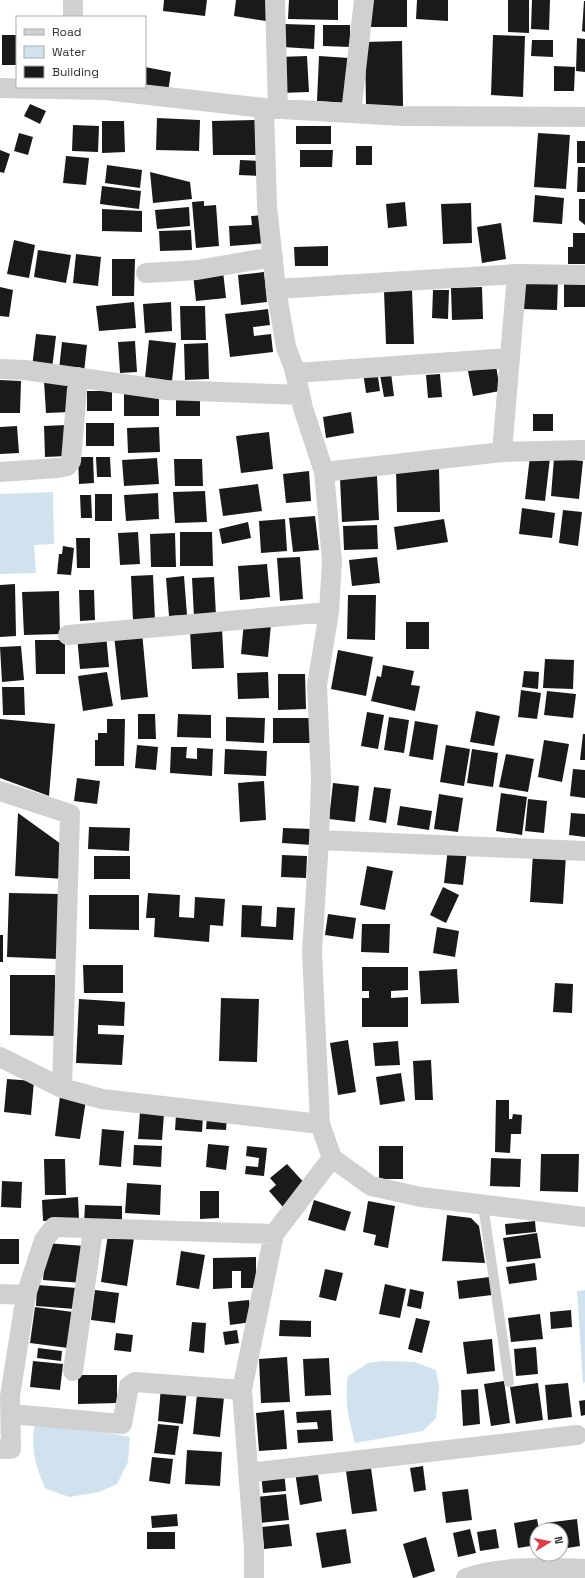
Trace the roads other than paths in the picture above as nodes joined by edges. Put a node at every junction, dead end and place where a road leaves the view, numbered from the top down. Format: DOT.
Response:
graph roads {
  1 [pos="72,0"];
  2 [pos="276,0"];
  3 [pos="364,0"];
  4 [pos="73,16"];
  5 [pos="0,88"];
  6 [pos="74,88"];
  7 [pos="271,108"];
  8 [pos="351,113"];
  9 [pos="585,117"];
  10 [pos="273,257"];
  11 [pos="146,273"];
  12 [pos="517,274"];
  13 [pos="585,276"];
  14 [pos="276,289"];
  15 [pos="510,358"];
  16 [pos="0,369"];
  17 [pos="295,373"];
  18 [pos="78,377"];
  19 [pos="300,395"];
  20 [pos="585,450"];
  21 [pos="502,452"];
  22 [pos="0,472"];
  23 [pos="324,472"];
  24 [pos="329,612"];
  25 [pos="68,635"];
  26 [pos="0,791"];
  27 [pos="319,840"];
  28 [pos="585,851"];
  29 [pos="0,1057"];
  30 [pos="62,1088"];
  31 [pos="320,1124"];
  32 [pos="332,1158"];
  33 [pos="483,1205"];
  34 [pos="585,1216"];
  35 [pos="93,1230"];
  36 [pos="274,1234"];
  37 [pos="0,1294"];
  38 [pos="26,1295"];
  39 [pos="73,1371"];
  40 [pos="509,1382"];
  41 [pos="242,1390"];
  42 [pos="7,1402"];
  43 [pos="576,1435"];
  44 [pos="0,1448"];
  45 [pos="248,1473"];
  46 [pos="585,1569"];
  47 [pos="254,1578"];
  48 [pos="466,1578"];
  1 -- 4 [label="street"];
  2 -- 7 [label="street"];
  3 -- 8 [label="street"];
  5 -- 6 [label="street"];
  6 -- 7 [label="street"];
  7 -- 8 [label="street"];
  7 -- 10 [label="street"];
  8 -- 9 [label="street"];
  10 -- 11 [label="street"];
  10 -- 14 [label="street"];
  12 -- 13 [label="street"];
  12 -- 14 [label="street"];
  12 -- 15 [label="street"];
  14 -- 17 [label="street"];
  15 -- 17 [label="street"];
  15 -- 21 [label="street"];
  16 -- 18 [label="street"];
  17 -- 19 [label="street"];
  18 -- 19 [label="street"];
  18 -- 22 [label="street"];
  19 -- 23 [label="street"];
  20 -- 21 [label="street"];
  21 -- 23 [label="street"];
  23 -- 24 [label="street"];
  24 -- 25 [label="street"];
  24 -- 27 [label="street"];
  26 -- 30 [label="street"];
  27 -- 28 [label="street"];
  27 -- 31 [label="street"];
  29 -- 30 [label="street"];
  30 -- 31 [label="street"];
  31 -- 32 [label="street"];
  32 -- 33 [label="street"];
  32 -- 36 [label="street"];
  33 -- 34 [label="street"];
  33 -- 40 [label="lane"];
  35 -- 36 [label="street"];
  35 -- 38 [label="street"];
  35 -- 39 [label="street"];
  36 -- 41 [label="street"];
  37 -- 38 [label="street"];
  38 -- 42 [label="street"];
  41 -- 42 [label="street"];
  41 -- 45 [label="street"];
  42 -- 44 [label="street"];
  43 -- 45 [label="street"];
  45 -- 47 [label="street"];
  46 -- 48 [label="street"];
}
